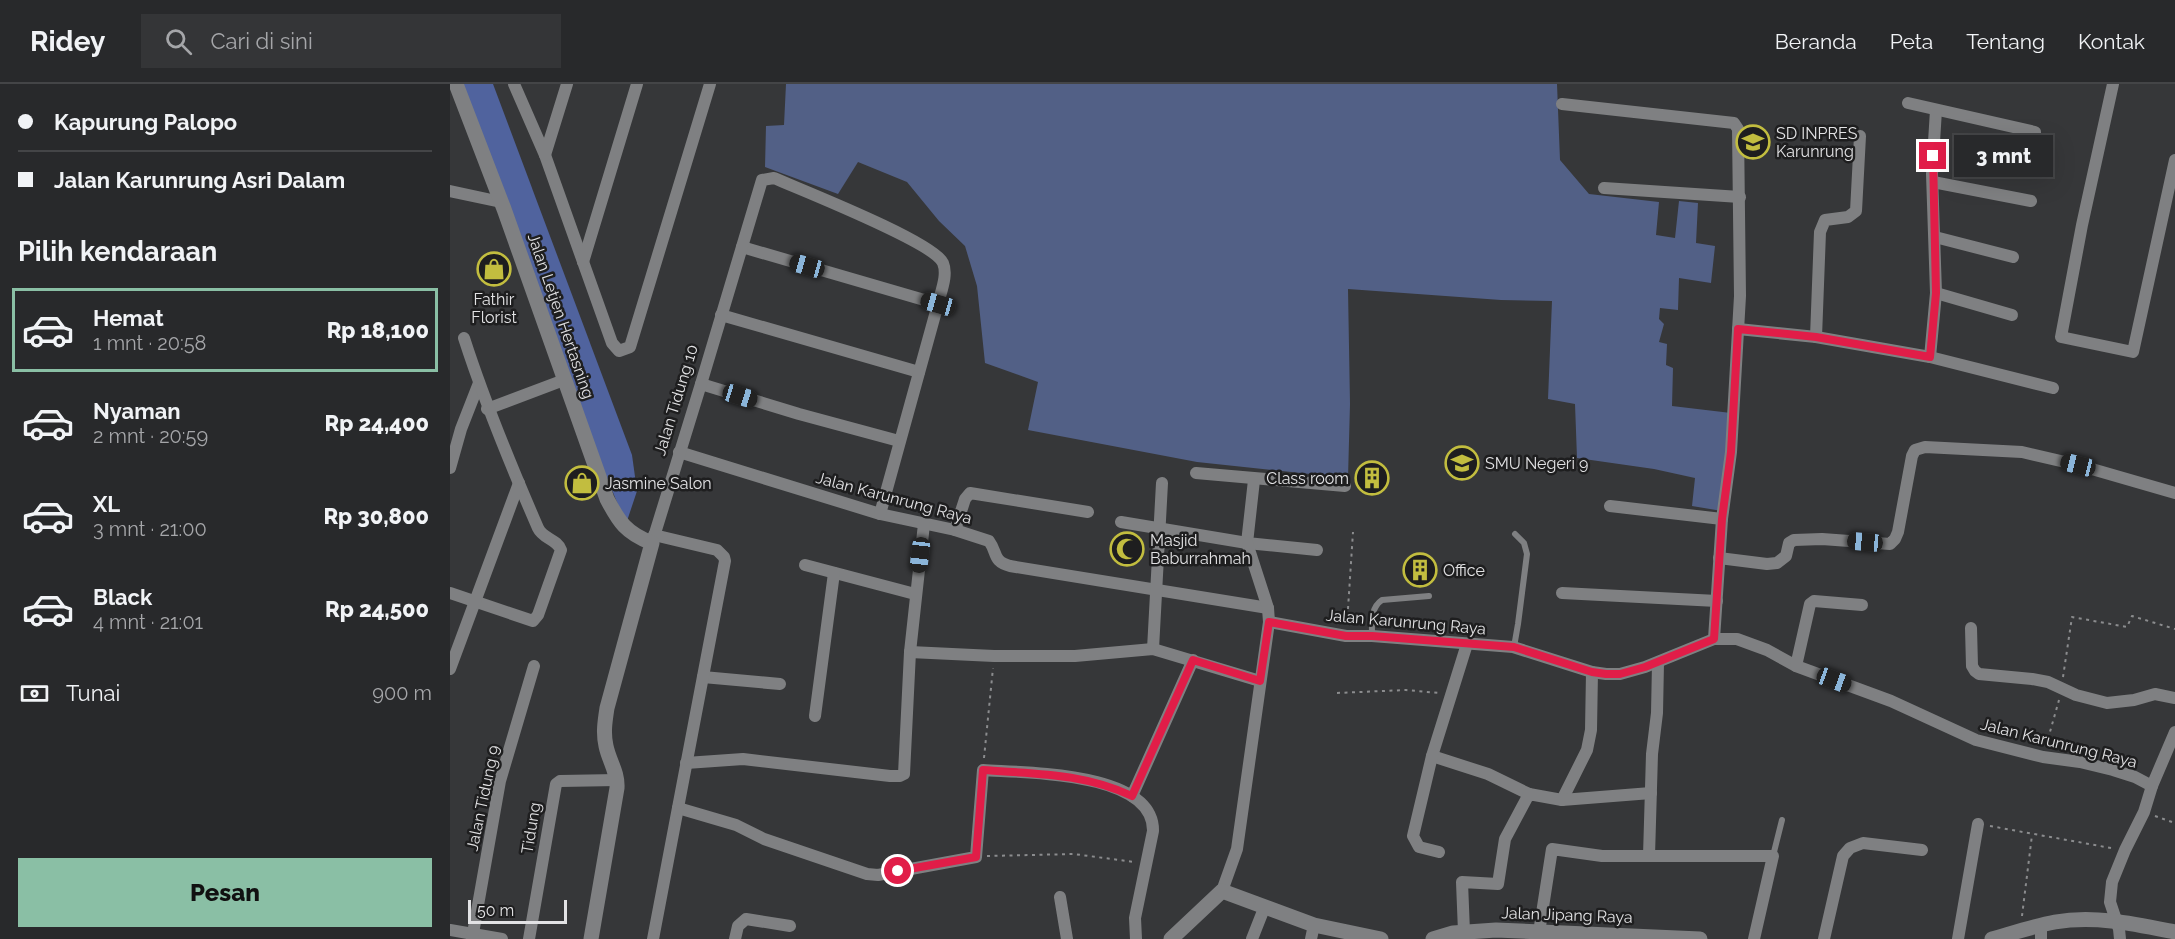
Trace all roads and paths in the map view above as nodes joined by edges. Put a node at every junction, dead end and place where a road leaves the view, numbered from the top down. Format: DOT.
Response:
graph roads {
  1 [pos="456,84"];
  2 [pos="514,84"];
  3 [pos="567,84"];
  4 [pos="637,84"];
  5 [pos="710,84"];
  6 [pos="2113,84"];
  7 [pos="1908,103"];
  8 [pos="1562,104"];
  9 [pos="1936,110"];
  10 [pos="2035,132"];
  11 [pos="1860,136"];
  12 [pos="545,155"];
  13 [pos="2175,160"];
  14 [pos="1933,182"];
  15 [pos="1604,188"];
  16 [pos="450,191"];
  17 [pos="1740,197"];
  18 [pos="2031,201"];
  19 [pos="501,202"];
  20 [pos="1935,237"];
  21 [pos="742,247"];
  22 [pos="2013,256"];
  23 [pos="583,262"];
  24 [pos="1936,293"];
  25 [pos="938,304"];
  26 [pos="721,315"];
  27 [pos="2012,315"];
  28 [pos="1738,329"];
  29 [pos="1816,337"];
  30 [pos="464,338"];
  31 [pos="1930,357"];
  32 [pos="920,372"];
  33 [pos="564,380"];
  34 [pos="479,383"];
  35 [pos="701,384"];
  36 [pos="2053,388"];
  37 [pos="488,409"];
  38 [pos="899,441"];
  39 [pos="679,453"];
  40 [pos="450,468"];
  41 [pos="1196,473"];
  42 [pos="1254,480"];
  43 [pos="519,483"];
  44 [pos="1162,483"];
  45 [pos="1345,486"];
  46 [pos="2175,493"];
  47 [pos="1610,506"];
  48 [pos="1088,512"];
  49 [pos="880,514"];
  50 [pos="1722,519"];
  51 [pos="1120,522"];
  52 [pos="924,524"];
  53 [pos="1160,529"];
  54 [pos="955,530"];
  55 [pos="1353,532"];
  56 [pos="1515,534"];
  57 [pos="653,539"];
  58 [pos="1247,543"];
  59 [pos="1317,550"];
  60 [pos="1719,558"];
  61 [pos="805,565"];
  62 [pos="834,573"];
  63 [pos="1157,589"];
  64 [pos="450,592"];
  65 [pos="1562,592"];
  66 [pos="915,594"];
  67 [pos="1429,596"];
  68 [pos="474,600"];
  69 [pos="1717,601"];
  70 [pos="1862,605"];
  71 [pos="1268,608"];
  72 [pos="1269,622"];
  73 [pos="1971,627"];
  74 [pos="2175,629"];
  75 [pos="1346,636"];
  76 [pos="1372,636"];
  77 [pos="1714,639"];
  78 [pos="1467,644"];
  79 [pos="1514,647"];
  80 [pos="1153,650"];
  81 [pos="910,652"];
  82 [pos="994,656"];
  83 [pos="1193,660"];
  84 [pos="1658,663"];
  85 [pos="534,666"];
  86 [pos="1796,666"];
  87 [pos="450,669"];
  88 [pos="1592,672"];
  89 [pos="703,677"];
  90 [pos="1260,681"];
  91 [pos="780,684"];
  92 [pos="2061,690"];
  93 [pos="1337,693"];
  94 [pos="1451,693"];
  95 [pos="2175,698"];
  96 [pos="815,716"];
  97 [pos="2175,732"];
  98 [pos="1432,756"];
  99 [pos="2043,757"];
  100 [pos="686,763"];
  101 [pos="983,770"];
  102 [pos="617,780"];
  103 [pos="2152,786"];
  104 [pos="1651,793"];
  105 [pos="1529,794"];
  106 [pos="1132,796"];
  107 [pos="1562,800"];
  108 [pos="678,808"];
  109 [pos="2144,812"];
  110 [pos="1782,820"];
  111 [pos="2175,823"];
  112 [pos="1978,824"];
  113 [pos="2032,834"];
  114 [pos="1922,850"];
  115 [pos="2125,850"];
  116 [pos="1439,852"];
  117 [pos="1649,856"];
  118 [pos="1773,856"];
  119 [pos="976,857"];
  120 [pos="1146,864"];
  121 [pos="1222,891"];
  122 [pos="1060,897"];
  123 [pos="1265,906"];
  124 [pos="2116,921"];
  125 [pos="790,926"];
  126 [pos="450,930"];
  127 [pos="2021,930"];
  128 [pos="1312,932"];
  129 [pos="1464,932"];
  130 [pos="2041,932"];
  131 [pos="2175,932"];
  132 [pos="1538,935"];
  133 [pos="472,936"];
  134 [pos="502,939"];
  135 [pos="529,939"];
  136 [pos="591,939"];
  137 [pos="653,939"];
  138 [pos="735,939"];
  139 [pos="1066,939"];
  140 [pos="1136,939"];
  141 [pos="1171,939"];
  142 [pos="1251,939"];
  143 [pos="1381,939"];
  144 [pos="1432,939"];
  145 [pos="1700,939"];
  146 [pos="1754,939"];
  147 [pos="1824,939"];
  148 [pos="1958,939"];
  149 [pos="1992,939"];
  150 [pos="2120,939"];
  1 -- 19 [label="street, Jalan Letjen Hertasning"];
  2 -- 12 [label="street"];
  3 -- 12 [label="street"];
  4 -- 23 [label="street"];
  5 -- 23 [label="street"];
  6 -- 13 [label="street"];
  7 -- 9 [label="street"];
  8 -- 17 [label="street"];
  9 -- 10 [label="street"];
  9 -- 14 [label="street"];
  11 -- 29 [label="street"];
  12 -- 23 [label="street"];
  14 -- 18 [label="street"];
  14 -- 20 [label="street"];
  15 -- 17 [label="street"];
  16 -- 19 [label="street"];
  17 -- 28 [label="street"];
  19 -- 33 [label="street, Jalan Letjen Hertasning"];
  20 -- 22 [label="street"];
  20 -- 24 [label="street"];
  21 -- 25 [label="street"];
  21 -- 25 [label="street, Jalan Tidung 10"];
  21 -- 26 [label="street, Jalan Tidung 10"];
  24 -- 27 [label="street"];
  24 -- 31 [label="street"];
  25 -- 32 [label="street, Jalan Tidung 10"];
  26 -- 32 [label="street"];
  26 -- 35 [label="street, Jalan Tidung 10"];
  28 -- 29 [label="street"];
  28 -- 50 [label="street"];
  29 -- 31 [label="street"];
  30 -- 34 [label="street"];
  31 -- 36 [label="street"];
  32 -- 38 [label="street, Jalan Tidung 10"];
  33 -- 37 [label="street"];
  33 -- 57 [label="street, Jalan Letjen Hertasning"];
  34 -- 37 [label="street"];
  34 -- 40 [label="street"];
  35 -- 38 [label="street"];
  35 -- 39 [label="street, Jalan Tidung 10"];
  37 -- 43 [label="street"];
  38 -- 49 [label="street, Jalan Tidung 10"];
  39 -- 49 [label="street, Jalan Karunrung Raya"];
  39 -- 57 [label="street, Jalan Tidung 10"];
  41 -- 42 [label="street"];
  42 -- 45 [label="street"];
  42 -- 58 [label="street"];
  43 -- 68 [label="street"];
  43 -- 68 [label="street"];
  44 -- 53 [label="street"];
  46 -- 60 [label="street"];
  47 -- 50 [label="street"];
  48 -- 54 [label="street"];
  49 -- 52 [label="street, Jalan Karunrung Raya"];
  50 -- 60 [label="street"];
  51 -- 53 [label="street"];
  52 -- 54 [label="street, Jalan Karunrung Raya"];
  52 -- 66 [label="street"];
  53 -- 58 [label="street"];
  53 -- 63 [label="street"];
  54 -- 63 [label="street, Jalan Karunrung Raya"];
  55 -- 75 [label="path"];
  56 -- 79 [label="lane"];
  57 -- 89 [label="street"];
  57 -- 102 [label="street, Jalan Tidung 10"];
  58 -- 59 [label="street"];
  58 -- 71 [label="street"];
  60 -- 69 [label="street"];
  61 -- 62 [label="street"];
  62 -- 66 [label="street"];
  62 -- 96 [label="street"];
  63 -- 71 [label="street, Jalan Karunrung Raya"];
  63 -- 80 [label="street"];
  64 -- 68 [label="street"];
  65 -- 69 [label="street"];
  66 -- 81 [label="street"];
  67 -- 76 [label="lane"];
  68 -- 87 [label="street"];
  69 -- 77 [label="street"];
  70 -- 86 [label="street"];
  71 -- 72 [label="street"];
  72 -- 75 [label="street, Jalan Karunrung Raya"];
  72 -- 90 [label="street"];
  73 -- 92 [label="street"];
  74 -- 92 [label="path"];
  75 -- 76 [label="street, Jalan Karunrung Raya"];
  76 -- 78 [label="street, Jalan Karunrung Raya"];
  77 -- 84 [label="street, Jalan Karunrung Raya"];
  77 -- 86 [label="street, Jalan Karunrung Raya"];
  78 -- 79 [label="street, Jalan Karunrung Raya"];
  78 -- 94 [label="street"];
  79 -- 88 [label="street, Jalan Karunrung Raya"];
  80 -- 82 [label="street"];
  80 -- 83 [label="street"];
  81 -- 82 [label="street"];
  81 -- 100 [label="street"];
  82 -- 101 [label="path"];
  83 -- 90 [label="street"];
  83 -- 106 [label="street"];
  84 -- 88 [label="street, Jalan Karunrung Raya"];
  84 -- 104 [label="street"];
  85 -- 133 [label="street, Jalan Tidung 9"];
  86 -- 99 [label="street, Jalan Karunrung Raya"];
  88 -- 107 [label="street"];
  89 -- 91 [label="street"];
  89 -- 100 [label="street"];
  90 -- 121 [label="street"];
  92 -- 95 [label="street"];
  92 -- 99 [label="path"];
  93 -- 94 [label="path"];
  94 -- 98 [label="street"];
  97 -- 103 [label="street"];
  98 -- 105 [label="street"];
  98 -- 116 [label="street"];
  99 -- 103 [label="street, Jalan Karunrung Raya"];
  100 -- 108 [label="street"];
  101 -- 106 [label="street"];
  101 -- 119 [label="street"];
  102 -- 135 [label="street, Tidung"];
  102 -- 136 [label="street, Jalan Tidung 10"];
  103 -- 109 [label="street"];
  104 -- 107 [label="street"];
  104 -- 117 [label="street"];
  105 -- 107 [label="street"];
  105 -- 129 [label="street"];
  106 -- 120 [label="street"];
  108 -- 119 [label="street"];
  108 -- 137 [label="street"];
  109 -- 111 [label="path"];
  109 -- 115 [label="street"];
  110 -- 118 [label="lane"];
  112 -- 113 [label="path"];
  112 -- 148 [label="street"];
  113 -- 115 [label="path"];
  113 -- 127 [label="path"];
  114 -- 147 [label="street"];
  115 -- 124 [label="street"];
  117 -- 118 [label="street"];
  117 -- 132 [label="street"];
  118 -- 146 [label="street"];
  119 -- 120 [label="path"];
  120 -- 140 [label="street"];
  121 -- 123 [label="street"];
  121 -- 141 [label="street"];
  122 -- 139 [label="street"];
  123 -- 128 [label="street"];
  123 -- 142 [label="street"];
  124 -- 130 [label="street"];
  124 -- 131 [label="street"];
  124 -- 150 [label="street"];
  125 -- 138 [label="street"];
  126 -- 133 [label="street"];
  127 -- 130 [label="street"];
  127 -- 149 [label="street"];
  128 -- 143 [label="street"];
  129 -- 132 [label="street, Jalan Jipang Raya"];
  129 -- 144 [label="street, Jalan Jipang Raya"];
  132 -- 145 [label="street, Jalan Jipang Raya"];
  133 -- 134 [label="street"];
}
